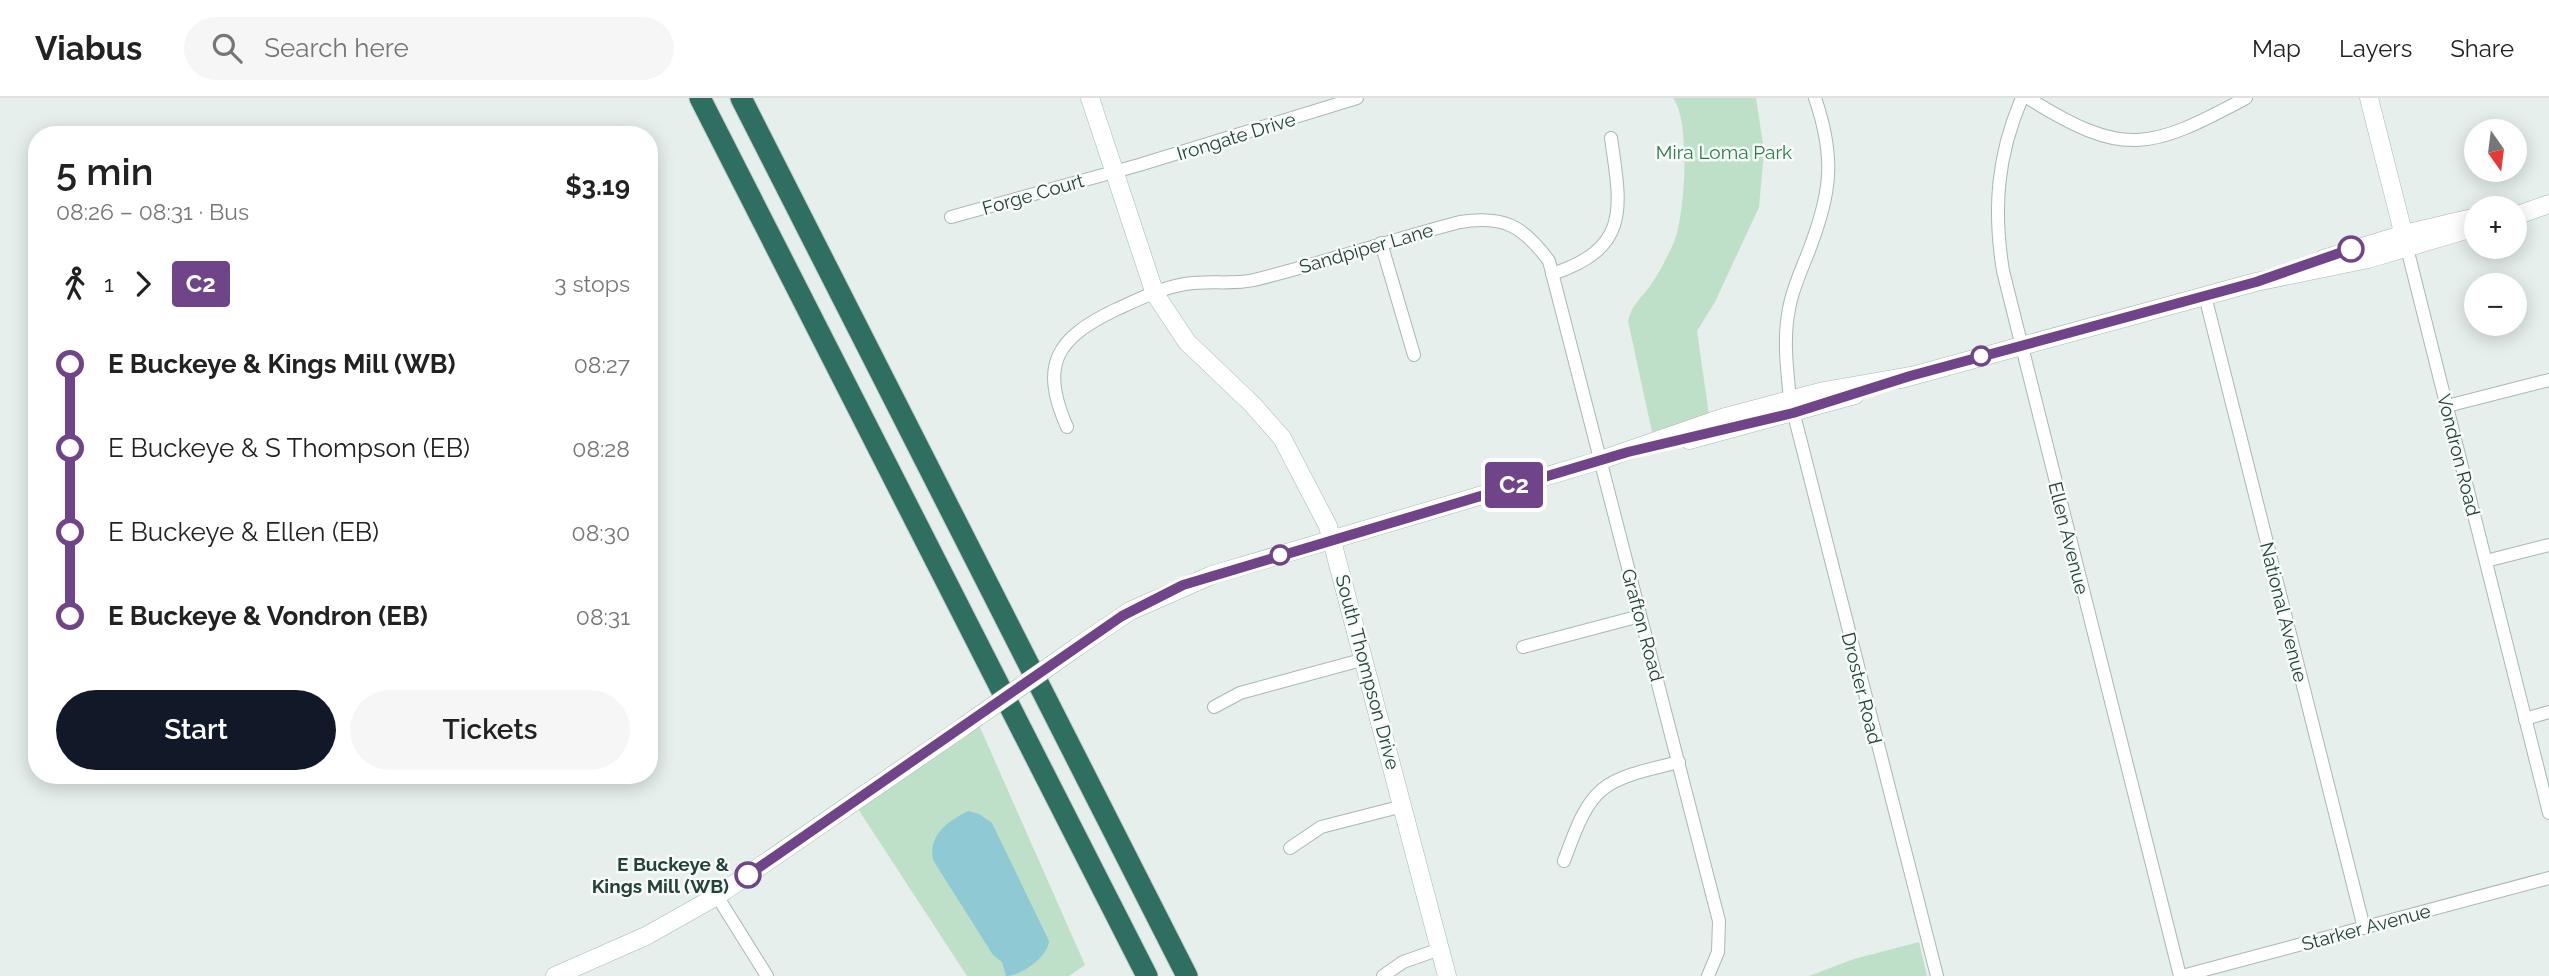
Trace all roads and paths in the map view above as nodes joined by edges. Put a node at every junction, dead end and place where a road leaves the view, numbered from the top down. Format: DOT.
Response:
graph roads {
  1 [pos="700,98"];
  2 [pos="741,98"];
  3 [pos="1090,98"];
  4 [pos="1357,98"];
  5 [pos="1815,98"];
  6 [pos="2022,98"];
  7 [pos="2028,98"];
  8 [pos="2246,98"];
  9 [pos="2369,98"];
  10 [pos="1611,138"];
  11 [pos="1115,171"];
  12 [pos="2549,204"];
  13 [pos="2527,208"];
  14 [pos="2527,212"];
  15 [pos="951,217"];
  16 [pos="2464,222"];
  17 [pos="2464,230"];
  18 [pos="2405,241"];
  19 [pos="1381,243"];
  20 [pos="1552,274"];
  21 [pos="1155,294"];
  22 [pos="2205,296"];
  23 [pos="2020,346"];
  24 [pos="1415,355"];
  25 [pos="2549,380"];
  26 [pos="1792,406"];
  27 [pos="2447,406"];
  28 [pos="1067,427"];
  29 [pos="1601,460"];
  30 [pos="1331,534"];
  31 [pos="2549,545"];
  32 [pos="2486,561"];
  33 [pos="1640,617"];
  34 [pos="1523,647"];
  35 [pos="1365,659"];
  36 [pos="1214,707"];
  37 [pos="2549,712"];
  38 [pos="2525,719"];
  39 [pos="1679,762"];
  40 [pos="1403,806"];
  41 [pos="2549,813"];
  42 [pos="1290,848"];
  43 [pos="1564,860"];
  44 [pos="2549,878"];
  45 [pos="716,896"];
  46 [pos="2364,928"];
  47 [pos="1440,949"];
  48 [pos="579,971"];
  49 [pos="558,975"];
  50 [pos="767,976"];
  51 [pos="1147,976"];
  52 [pos="1186,976"];
  53 [pos="1383,976"];
  54 [pos="1447,976"];
  55 [pos="1708,976"];
  56 [pos="1937,976"];
  57 [pos="2181,976"];
  1 -- 51 [label="highway"];
  2 -- 52 [label="highway"];
  3 -- 11 [label="main road, South Thompson Drive"];
  4 -- 11 [label="street, Irongate Drive"];
  5 -- 26 [label="street, Droster Road"];
  6 -- 23 [label="street, Ellen Avenue"];
  7 -- 8 [label="street"];
  9 -- 18 [label="main road, Vondron Road"];
  10 -- 20 [label="street"];
  11 -- 15 [label="street, Forge Court"];
  11 -- 21 [label="main road, South Thompson Drive"];
  12 -- 13 [label="main road"];
  12 -- 14 [label="main road"];
  16 -- 18 [label="main road"];
  17 -- 18 [label="main road"];
  18 -- 22 [label="main road"];
  18 -- 27 [label="street, Vondron Road"];
  19 -- 20 [label="street, Sandpiper Lane"];
  19 -- 21 [label="street, Sandpiper Lane"];
  19 -- 24 [label="street"];
  20 -- 29 [label="street, Grafton Road"];
  21 -- 28 [label="street, Sandpiper Lane"];
  21 -- 30 [label="main road, South Thompson Drive"];
  22 -- 23 [label="main road"];
  22 -- 46 [label="street, National Avenue"];
  23 -- 26 [label="main road"];
  23 -- 57 [label="street, Ellen Avenue"];
  25 -- 27 [label="street"];
  26 -- 29 [label="main road"];
  26 -- 56 [label="street, Droster Road"];
  27 -- 32 [label="street, Vondron Road"];
  29 -- 30 [label="main road"];
  29 -- 33 [label="street, Grafton Road"];
  30 -- 35 [label="main road, South Thompson Drive"];
  30 -- 45 [label="main road, bridge"];
  31 -- 32 [label="street"];
  32 -- 38 [label="street, Vondron Road"];
  33 -- 34 [label="street"];
  33 -- 39 [label="street, Grafton Road"];
  35 -- 36 [label="street"];
  35 -- 40 [label="main road, South Thompson Drive"];
  37 -- 38 [label="street"];
  38 -- 41 [label="street, Vondron Road"];
  39 -- 43 [label="street"];
  39 -- 55 [label="street, Grafton Road"];
  40 -- 42 [label="street"];
  40 -- 47 [label="main road, South Thompson Drive"];
  44 -- 46 [label="street, Starker Avenue"];
  45 -- 48 [label="main road"];
  45 -- 50 [label="street"];
  46 -- 57 [label="street, Starker Avenue"];
  47 -- 53 [label="street"];
  47 -- 54 [label="main road, South Thompson Drive"];
  48 -- 49 [label="main road"];
}
